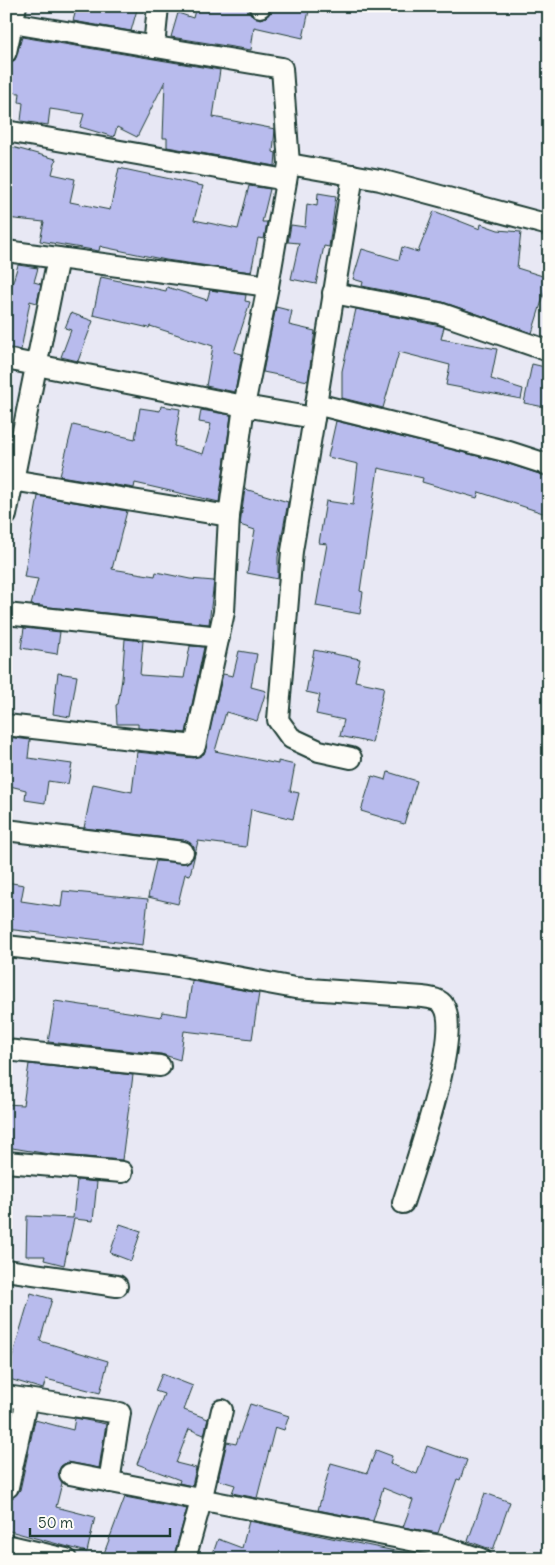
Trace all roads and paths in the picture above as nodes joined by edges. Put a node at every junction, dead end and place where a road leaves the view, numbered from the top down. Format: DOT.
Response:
graph roads {
  1 [pos="158,6"];
  2 [pos="14,14"];
  3 [pos="154,47"];
  4 [pos="6,52"];
  5 [pos="6,131"];
  6 [pos="288,172"];
  7 [pos="353,175"];
  8 [pos="549,225"];
  9 [pos="6,251"];
  10 [pos="58,258"];
  11 [pos="268,286"];
  12 [pos="333,292"];
  13 [pos="549,351"];
  14 [pos="6,359"];
  15 [pos="36,364"];
  16 [pos="244,406"];
  17 [pos="315,411"];
  18 [pos="549,465"];
  19 [pos="10,480"];
  20 [pos="6,515"];
  21 [pos="229,516"];
  22 [pos="6,614"];
  23 [pos="219,636"];
  24 [pos="6,725"];
  25 [pos="351,758"];
  26 [pos="6,830"];
  27 [pos="183,852"];
  28 [pos="6,946"];
  29 [pos="6,1050"];
  30 [pos="160,1066"];
  31 [pos="6,1162"];
  32 [pos="122,1172"];
  33 [pos="403,1203"];
  34 [pos="6,1270"];
  35 [pos="117,1286"];
  36 [pos="6,1396"];
  37 [pos="28,1399"];
  38 [pos="222,1410"];
  39 [pos="70,1474"];
  40 [pos="109,1482"];
  41 [pos="8,1486"];
  42 [pos="201,1501"];
  43 [pos="6,1545"];
  44 [pos="439,1552"];
  45 [pos="66,1559"];
  46 [pos="185,1559"];
  47 [pos="481,1559"];
  1 -- 3 [label="street"];
  2 -- 3 [label="street"];
  2 -- 4 [label="street"];
  3 -- 6 [label="street"];
  5 -- 6 [label="street"];
  6 -- 7 [label="street"];
  6 -- 11 [label="street"];
  7 -- 8 [label="street"];
  7 -- 12 [label="street"];
  9 -- 10 [label="street"];
  10 -- 11 [label="street"];
  10 -- 15 [label="street"];
  11 -- 16 [label="street"];
  12 -- 13 [label="street"];
  12 -- 17 [label="street"];
  14 -- 15 [label="street"];
  15 -- 16 [label="street"];
  15 -- 19 [label="street"];
  16 -- 17 [label="street"];
  16 -- 21 [label="street"];
  17 -- 18 [label="street"];
  17 -- 25 [label="street"];
  19 -- 20 [label="street"];
  19 -- 21 [label="street"];
  21 -- 23 [label="street"];
  22 -- 23 [label="street"];
  23 -- 24 [label="street"];
  26 -- 27 [label="street"];
  28 -- 33 [label="street"];
  29 -- 30 [label="street"];
  31 -- 32 [label="street"];
  34 -- 35 [label="street"];
  36 -- 37 [label="street"];
  37 -- 40 [label="street"];
  37 -- 41 [label="street"];
  38 -- 42 [label="street"];
  39 -- 40 [label="street"];
  40 -- 42 [label="street"];
  42 -- 44 [label="street"];
  42 -- 46 [label="street"];
  43 -- 45 [label="street"];
  44 -- 47 [label="street"];
}
